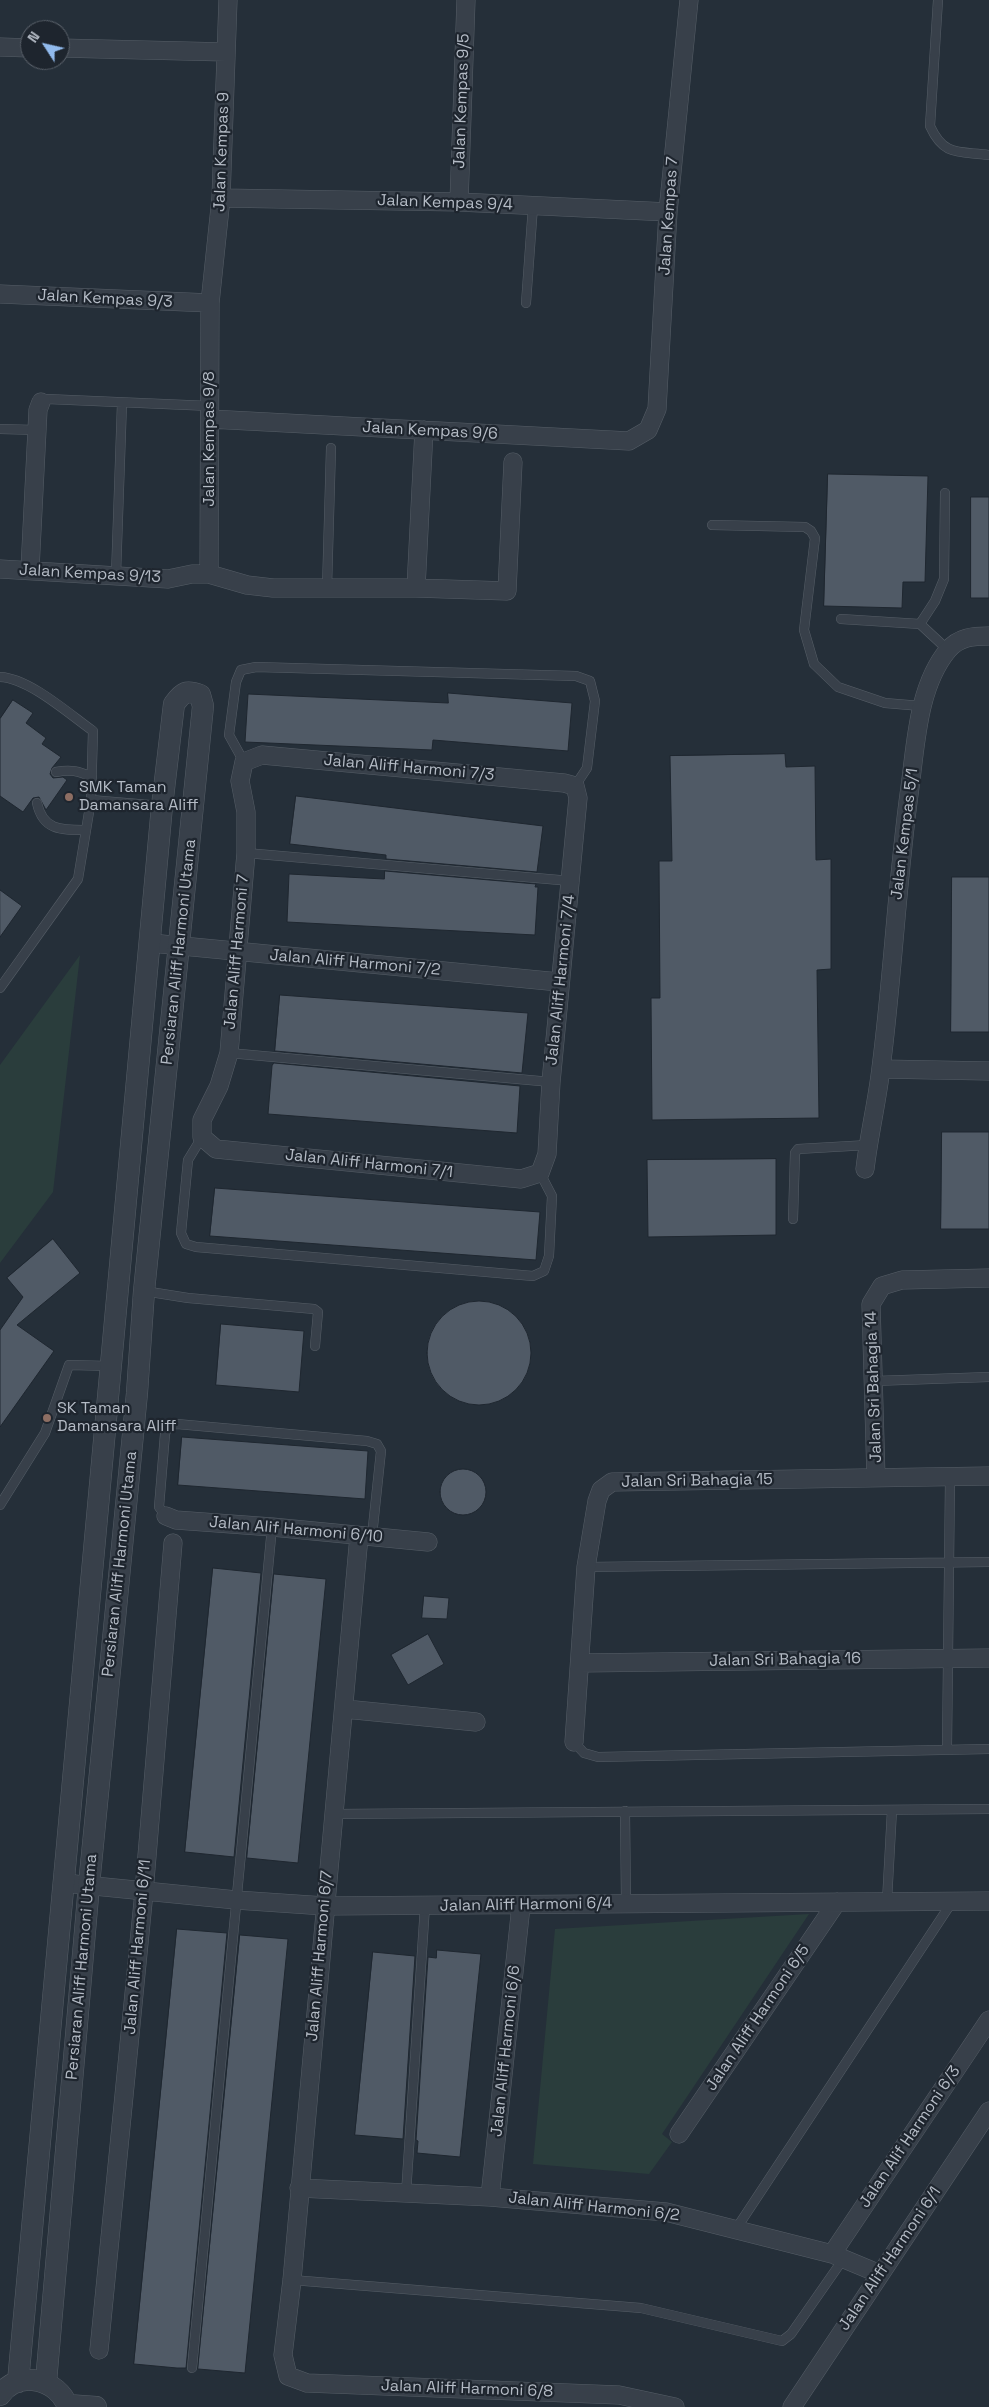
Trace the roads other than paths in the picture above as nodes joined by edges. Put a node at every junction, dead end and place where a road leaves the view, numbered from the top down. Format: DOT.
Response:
graph roads {
  1 [pos="228,0"];
  2 [pos="466,0"];
  3 [pos="689,0"];
  4 [pos="938,0"];
  5 [pos="0,47"];
  6 [pos="20,48"];
  7 [pos="70,48"];
  8 [pos="226,52"];
  9 [pos="989,155"];
  10 [pos="221,198"];
  11 [pos="458,202"];
  12 [pos="533,206"];
  13 [pos="668,212"];
  14 [pos="0,294"];
  15 [pos="210,303"];
  16 [pos="526,303"];
  17 [pos="41,402"];
  18 [pos="122,403"];
  19 [pos="210,412"];
  20 [pos="0,429"];
  21 [pos="37,430"];
  22 [pos="424,430"];
  23 [pos="648,430"];
  24 [pos="332,448"];
  25 [pos="513,462"];
  26 [pos="945,492"];
  27 [pos="712,526"];
  28 [pos="0,569"];
  29 [pos="30,569"];
  30 [pos="209,574"];
  31 [pos="116,575"];
  32 [pos="327,588"];
  33 [pos="416,588"];
  34 [pos="840,619"];
  35 [pos="920,624"];
  36 [pos="989,636"];
  37 [pos="948,650"];
  38 [pos="0,677"];
  39 [pos="921,706"];
  40 [pos="244,762"];
  41 [pos="56,772"];
  42 [pos="92,777"];
  43 [pos="575,786"];
  44 [pos="91,800"];
  45 [pos="37,803"];
  46 [pos="162,806"];
  47 [pos="86,830"];
  48 [pos="246,853"];
  49 [pos="571,881"];
  50 [pos="151,943"];
  51 [pos="179,946"];
  52 [pos="238,952"];
  53 [pos="559,982"];
  54 [pos="0,988"];
  55 [pos="229,1053"];
  56 [pos="881,1069"];
  57 [pos="989,1071"];
  58 [pos="551,1082"];
  59 [pos="202,1137"];
  60 [pos="868,1145"];
  61 [pos="865,1169"];
  62 [pos="540,1173"];
  63 [pos="793,1219"];
  64 [pos="989,1278"];
  65 [pos="144,1291"];
  66 [pos="315,1346"];
  67 [pos="111,1366"];
  68 [pos="989,1377"];
  69 [pos="874,1381"];
  70 [pos="989,1476"];
  71 [pos="876,1478"];
  72 [pos="950,1478"];
  73 [pos="0,1505"];
  74 [pos="166,1516"];
  75 [pos="272,1526"];
  76 [pos="365,1536"];
  77 [pos="428,1542"];
  78 [pos="172,1543"];
  79 [pos="950,1561"];
  80 [pos="989,1562"];
  81 [pos="586,1566"];
  82 [pos="948,1658"];
  83 [pos="989,1658"];
  84 [pos="580,1663"];
  85 [pos="344,1709"];
  86 [pos="476,1722"];
  87 [pos="574,1742"];
  88 [pos="947,1749"];
  89 [pos="989,1749"];
  90 [pos="989,1809"];
  91 [pos="892,1810"];
  92 [pos="625,1811"];
  93 [pos="333,1814"];
  94 [pos="64,1883"];
  95 [pos="89,1885"];
  96 [pos="144,1892"];
  97 [pos="236,1900"];
  98 [pos="887,1901"];
  99 [pos="989,1901"];
  100 [pos="837,1902"];
  101 [pos="953,1902"];
  102 [pos="626,1903"];
  103 [pos="325,1906"];
  104 [pos="425,1906"];
  105 [pos="521,1906"];
  106 [pos="989,2020"];
  107 [pos="989,2112"];
  108 [pos="679,2134"];
  109 [pos="299,2188"];
  110 [pos="406,2194"];
  111 [pos="490,2197"];
  112 [pos="736,2229"];
  113 [pos="838,2256"];
  114 [pos="880,2274"];
  115 [pos="292,2280"];
  116 [pos="99,2350"];
  117 [pos="192,2368"];
  118 [pos="288,2376"];
  119 [pos="9,2379"];
  120 [pos="46,2382"];
  121 [pos="0,2395"];
  122 [pos="68,2406"];
  123 [pos="96,2407"];
  124 [pos="675,2407"];
  125 [pos="792,2407"];
  1 -- 8 [label="street, Jalan Kempas 9"];
  2 -- 11 [label="street, Jalan Kempas 9/5"];
  3 -- 13 [label="street, Jalan Kempas 7"];
  4 -- 9 [label="lane"];
  5 -- 6 [label="street"];
  7 -- 8 [label="street"];
  8 -- 10 [label="street, Jalan Kempas 9"];
  10 -- 11 [label="street, Jalan Kempas 9/4"];
  10 -- 15 [label="street, Jalan Kempas 9"];
  11 -- 12 [label="street, Jalan Kempas 9/4"];
  12 -- 13 [label="street, Jalan Kempas 9/4"];
  12 -- 16 [label="lane"];
  13 -- 23 [label="street, Jalan Kempas 7"];
  14 -- 15 [label="street, Jalan Kempas 9/3"];
  15 -- 19 [label="street, Jalan Kempas 9/8"];
  17 -- 18 [label="lane"];
  17 -- 21 [label="street"];
  18 -- 19 [label="lane"];
  18 -- 31 [label="lane"];
  19 -- 22 [label="street, Jalan Kempas 9/6"];
  19 -- 30 [label="street, Jalan Kempas 9/8"];
  20 -- 21 [label="lane"];
  21 -- 29 [label="street"];
  22 -- 23 [label="street, Jalan Kempas 9/6"];
  22 -- 33 [label="street"];
  24 -- 32 [label="lane"];
  25 -- 33 [label="street, Jalan Kempas 9/13"];
  26 -- 35 [label="lane"];
  27 -- 39 [label="lane"];
  28 -- 29 [label="street, Jalan Kempas 9/13"];
  29 -- 31 [label="street, Jalan Kempas 9/13"];
  30 -- 31 [label="street, Jalan Kempas 9/13"];
  30 -- 32 [label="street, Jalan Kempas 9/13"];
  32 -- 33 [label="street, Jalan Kempas 9/13"];
  34 -- 35 [label="lane"];
  35 -- 37 [label="lane"];
  36 -- 37 [label="street, Jalan Kempas 5/1"];
  37 -- 39 [label="street, Jalan Kempas 5/1"];
  38 -- 42 [label="lane"];
  39 -- 56 [label="street, Jalan Kempas 5/1"];
  40 -- 43 [label="street, Jalan Aliff Harmoni 7/3"];
  40 -- 43 [label="lane"];
  40 -- 48 [label="street, Jalan Aliff Harmoni 7"];
  41 -- 42 [label="lane"];
  42 -- 44 [label="lane"];
  43 -- 49 [label="street, Jalan Aliff Harmoni 7/4"];
  44 -- 46 [label="lane"];
  44 -- 47 [label="lane"];
  45 -- 47 [label="lane"];
  46 -- 50 [label="street, Persiaran Aliff Harmoni Utama"];
  46 -- 51 [label="street, Persiaran Aliff Harmoni Utama"];
  47 -- 54 [label="lane"];
  48 -- 49 [label="lane"];
  48 -- 52 [label="street, Jalan Aliff Harmoni 7"];
  49 -- 53 [label="street, Jalan Aliff Harmoni 7/4"];
  50 -- 51 [label="street, Jalan Aliff Harmoni 7/2"];
  50 -- 67 [label="street, Persiaran Aliff Harmoni Utama"];
  51 -- 52 [label="street, Jalan Aliff Harmoni 7/2"];
  51 -- 65 [label="street, Persiaran Aliff Harmoni Utama"];
  52 -- 53 [label="street, Jalan Aliff Harmoni 7/2"];
  52 -- 55 [label="street, Jalan Aliff Harmoni 7"];
  53 -- 58 [label="street, Jalan Aliff Harmoni 7/4"];
  55 -- 58 [label="lane"];
  55 -- 59 [label="street, Jalan Aliff Harmoni 7"];
  56 -- 57 [label="street"];
  56 -- 60 [label="street, Jalan Kempas 5/1"];
  58 -- 62 [label="street, Jalan Aliff Harmoni 7/4"];
  59 -- 62 [label="street, Jalan Aliff Harmoni 7/1"];
  59 -- 62 [label="lane"];
  60 -- 61 [label="street, Jalan Kempas 5/1"];
  60 -- 63 [label="lane"];
  64 -- 69 [label="street, Jalan Sri Bahagia 14"];
  65 -- 66 [label="lane"];
  65 -- 95 [label="street, Persiaran Aliff Harmoni Utama"];
  67 -- 73 [label="lane"];
  67 -- 94 [label="street, Persiaran Aliff Harmoni Utama"];
  68 -- 69 [label="lane"];
  69 -- 71 [label="street, Jalan Sri Bahagia 14"];
  70 -- 72 [label="street, Jalan Sri Bahagia 15"];
  71 -- 72 [label="street, Jalan Sri Bahagia 15"];
  71 -- 81 [label="street, Jalan Sri Bahagia 15"];
  72 -- 79 [label="lane"];
  74 -- 75 [label="street, Jalan Alif Harmoni 6/10"];
  74 -- 76 [label="lane"];
  75 -- 76 [label="street, Jalan Alif Harmoni 6/10"];
  75 -- 97 [label="lane"];
  76 -- 77 [label="street, Jalan Alif Harmoni 6/10"];
  76 -- 85 [label="street, Jalan Aliff Harmoni 6/7"];
  78 -- 96 [label="street, Jalan Aliff Harmoni 6/11"];
  79 -- 80 [label="lane"];
  79 -- 81 [label="lane"];
  79 -- 82 [label="lane"];
  81 -- 84 [label="street, Jalan Sri Bahagia 15"];
  82 -- 83 [label="street, Jalan Sri Bahagia 16"];
  82 -- 84 [label="street, Jalan Sri Bahagia 16"];
  82 -- 88 [label="lane"];
  84 -- 87 [label="street, Jalan Sri Bahagia 15"];
  85 -- 86 [label="street"];
  85 -- 93 [label="street, Jalan Aliff Harmoni 6/7"];
  87 -- 88 [label="lane"];
  88 -- 89 [label="lane"];
  90 -- 91 [label="lane"];
  91 -- 92 [label="lane"];
  91 -- 98 [label="lane"];
  92 -- 93 [label="lane"];
  92 -- 102 [label="lane"];
  93 -- 103 [label="street, Jalan Aliff Harmoni 6/7"];
  94 -- 95 [label="street, Jalan Aliff Harmoni 6/4"];
  94 -- 119 [label="street, Persiaran Aliff Harmoni Utama"];
  95 -- 96 [label="street, Jalan Aliff Harmoni 6/4"];
  95 -- 120 [label="street, Persiaran Aliff Harmoni Utama"];
  96 -- 97 [label="street, Jalan Aliff Harmoni 6/4"];
  96 -- 116 [label="street, Jalan Aliff Harmoni 6/11"];
  97 -- 103 [label="street, Jalan Aliff Harmoni 6/4"];
  97 -- 117 [label="lane"];
  98 -- 100 [label="street, Jalan Aliff Harmoni 6/4"];
  98 -- 101 [label="street, Jalan Aliff Harmoni 6/4"];
  99 -- 101 [label="street, Jalan Aliff Harmoni 6/4"];
  100 -- 102 [label="street, Jalan Aliff Harmoni 6/4"];
  100 -- 108 [label="street, Jalan Aliff Harmoni 6/5"];
  101 -- 112 [label="lane"];
  102 -- 105 [label="street, Jalan Aliff Harmoni 6/4"];
  103 -- 104 [label="street, Jalan Aliff Harmoni 6/4"];
  103 -- 109 [label="street, Jalan Aliff Harmoni 6/7"];
  104 -- 105 [label="street, Jalan Aliff Harmoni 6/4"];
  104 -- 110 [label="lane"];
  105 -- 111 [label="street, Jalan Aliff Harmoni 6/6"];
  106 -- 113 [label="street, Jalan Alif Harmoni 6/3"];
  107 -- 114 [label="street, Jalan Aliff Harmoni 6/1"];
  109 -- 110 [label="street, Jalan Aliff Harmoni 6/2"];
  109 -- 115 [label="street, Jalan Aliff Harmoni 6/7"];
  110 -- 111 [label="street, Jalan Aliff Harmoni 6/2"];
  111 -- 112 [label="street, Jalan Aliff Harmoni 6/2"];
  112 -- 113 [label="street, Jalan Aliff Harmoni 6/2"];
  113 -- 114 [label="street, Jalan Aliff Harmoni 6/2"];
  113 -- 115 [label="lane"];
  114 -- 125 [label="street, Jalan Aliff Harmoni 6/1"];
  115 -- 118 [label="street, Jalan Aliff Harmoni 6/7"];
  118 -- 124 [label="street, Jalan Aliff Harmoni 6/8"];
  119 -- 120 [label="street"];
  119 -- 121 [label="street"];
  120 -- 122 [label="street"];
  122 -- 123 [label="street"];
}
